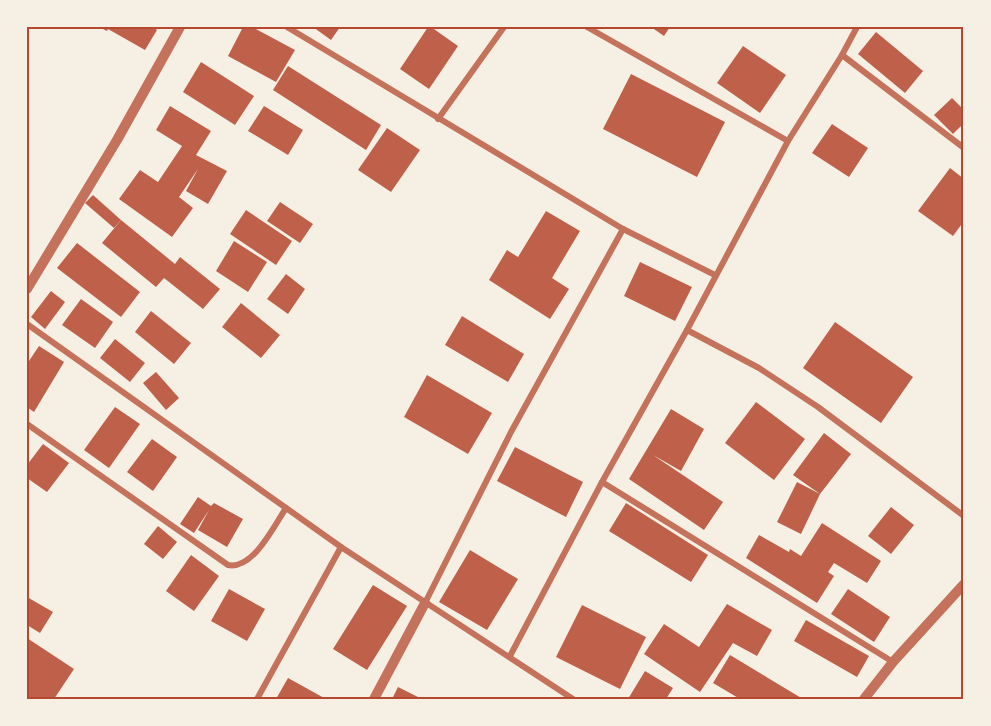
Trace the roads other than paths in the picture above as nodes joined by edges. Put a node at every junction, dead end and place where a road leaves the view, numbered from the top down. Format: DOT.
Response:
graph roads {
  1 [pos="180,27"];
  2 [pos="287,27"];
  3 [pos="504,27"];
  4 [pos="587,27"];
  5 [pos="857,27"];
  6 [pos="842,55"];
  7 [pos="438,119"];
  8 [pos="788,141"];
  9 [pos="964,148"];
  10 [pos="623,229"];
  11 [pos="715,275"];
  12 [pos="27,289"];
  13 [pos="27,324"];
  14 [pos="687,330"];
  15 [pos="27,424"];
  16 [pos="602,482"];
  17 [pos="286,508"];
  18 [pos="964,516"];
  19 [pos="341,547"];
  20 [pos="964,584"];
  21 [pos="424,603"];
  22 [pos="510,656"];
  23 [pos="893,662"];
  24 [pos="257,699"];
  25 [pos="374,699"];
  26 [pos="573,699"];
  27 [pos="864,699"];
  1 -- 12 [label="street"];
  2 -- 7 [label="street"];
  3 -- 7 [label="street"];
  4 -- 8 [label="street"];
  5 -- 6 [label="street"];
  6 -- 8 [label="street"];
  6 -- 9 [label="street"];
  7 -- 10 [label="street"];
  8 -- 11 [label="street"];
  10 -- 11 [label="street"];
  10 -- 21 [label="street"];
  11 -- 14 [label="street"];
  13 -- 17 [label="street"];
  14 -- 16 [label="street"];
  14 -- 18 [label="street"];
  15 -- 17 [label="street"];
  16 -- 22 [label="street"];
  16 -- 23 [label="street"];
  17 -- 19 [label="street"];
  19 -- 21 [label="street"];
  19 -- 24 [label="street"];
  20 -- 23 [label="street"];
  21 -- 22 [label="street"];
  21 -- 25 [label="street"];
  22 -- 26 [label="street"];
  23 -- 27 [label="street"];
}
